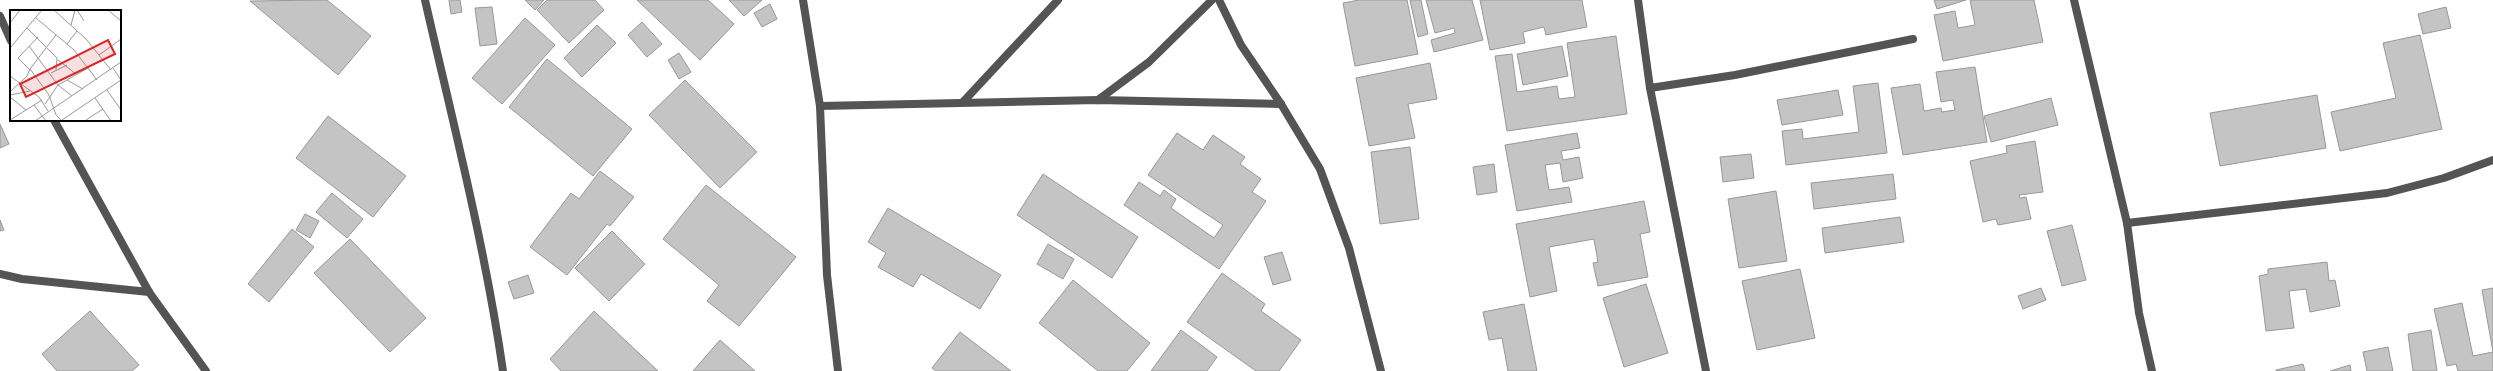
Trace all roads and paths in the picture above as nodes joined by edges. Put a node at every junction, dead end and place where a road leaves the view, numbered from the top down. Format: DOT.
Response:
graph roads {
  1 [pos="425,0"];
  2 [pos="803,0"];
  3 [pos="1058,0"];
  4 [pos="1212,0"];
  5 [pos="1219,0"];
  6 [pos="1638,0"];
  7 [pos="2074,0"];
  8 [pos="0,16"];
  9 [pos="10,39"];
  10 [pos="1914,39"];
  11 [pos="1650,88"];
  12 [pos="1098,100"];
  13 [pos="963,102"];
  14 [pos="1281,104"];
  15 [pos="820,106"];
  16 [pos="55,121"];
  17 [pos="2493,160"];
  18 [pos="2127,223"];
  19 [pos="0,274"];
  20 [pos="148,292"];
  21 [pos="206,371"];
  22 [pos="503,371"];
  23 [pos="838,371"];
  24 [pos="1380,371"];
  25 [pos="1706,371"];
  26 [pos="2152,371"];
  1 -- 22 [label="street"];
  2 -- 15 [label="street"];
  3 -- 13 [label="street"];
  4 -- 12 [label="street"];
  5 -- 14 [label="street"];
  6 -- 11 [label="street"];
  7 -- 18 [label="street"];
  8 -- 9 [label="street"];
  10 -- 11 [label="street"];
  11 -- 25 [label="street"];
  12 -- 13 [label="street"];
  12 -- 14 [label="street"];
  13 -- 15 [label="street"];
  14 -- 24 [label="street"];
  15 -- 23 [label="street"];
  16 -- 20 [label="street"];
  17 -- 18 [label="street"];
  18 -- 26 [label="street"];
  19 -- 20 [label="street"];
  20 -- 21 [label="street"];
}
